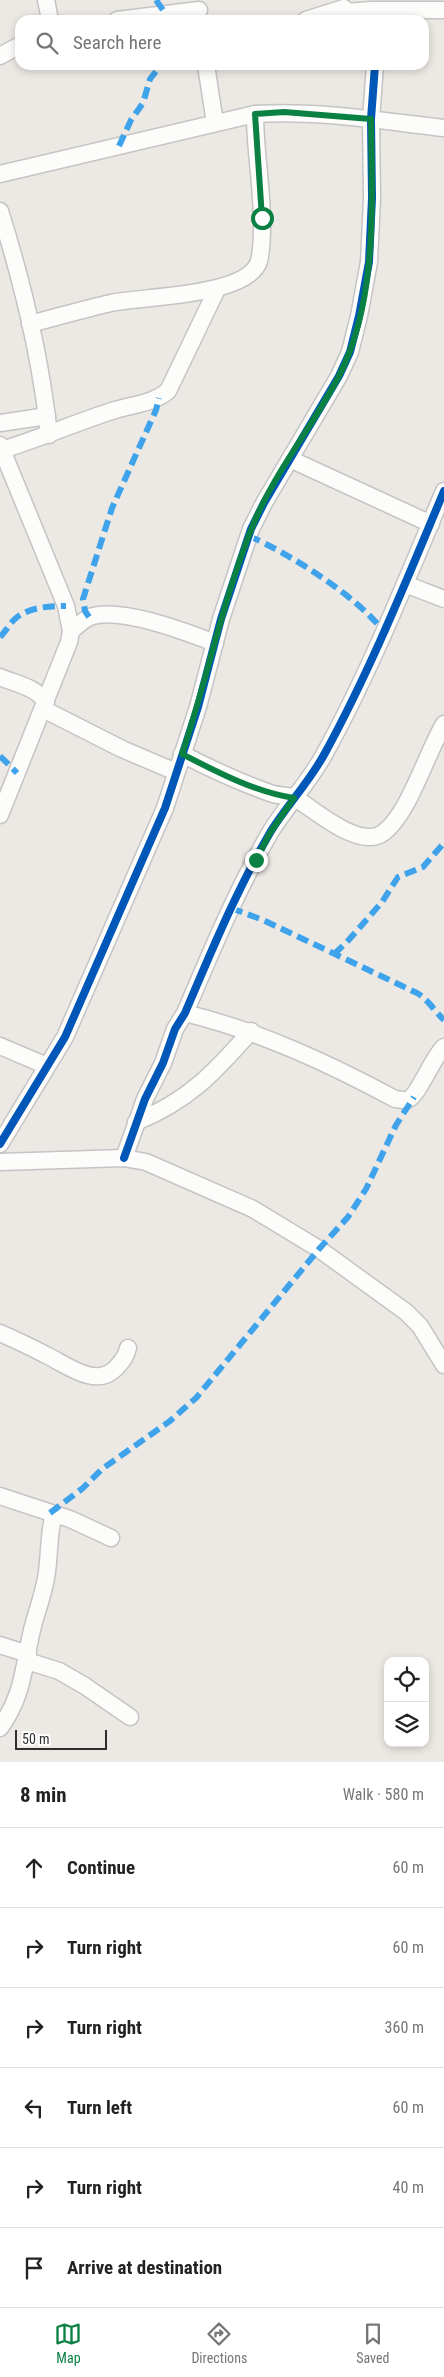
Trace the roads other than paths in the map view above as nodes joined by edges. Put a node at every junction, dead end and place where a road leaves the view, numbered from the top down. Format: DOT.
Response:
graph roads {
  1 [pos="46,0"];
  2 [pos="411,4"];
  3 [pos="199,10"];
  4 [pos="368,10"];
  5 [pos="444,10"];
  6 [pos="49,15"];
  7 [pos="158,15"];
  8 [pos="326,15"];
  9 [pos="15,48"];
  10 [pos="0,56"];
  11 [pos="207,70"];
  12 [pos="375,70"];
  13 [pos="255,114"];
  14 [pos="371,119"];
  15 [pos="215,123"];
  16 [pos="444,128"];
  17 [pos="0,174"];
  18 [pos="0,212"];
  19 [pos="217,289"];
  20 [pos="30,324"];
  21 [pos="47,416"];
  22 [pos="0,423"];
  23 [pos="49,435"];
  24 [pos="1,448"];
  25 [pos="290,459"];
  26 [pos="444,492"];
  27 [pos="430,524"];
  28 [pos="406,584"];
  29 [pos="444,599"];
  30 [pos="71,631"];
  31 [pos="215,643"];
  32 [pos="0,677"];
  33 [pos="45,706"];
  34 [pos="444,724"];
  35 [pos="182,754"];
  36 [pos="176,772"];
  37 [pos="294,798"];
  38 [pos="0,815"];
  39 [pos="185,1013"];
  40 [pos="251,1031"];
  41 [pos="0,1046"];
  42 [pos="444,1047"];
  43 [pos="47,1066"];
  44 [pos="136,1122"];
  45 [pos="0,1144"];
  46 [pos="124,1158"];
  47 [pos="0,1162"];
  48 [pos="0,1333"];
  49 [pos="128,1348"];
  50 [pos="444,1365"];
  51 [pos="0,1496"];
  52 [pos="54,1514"];
  53 [pos="111,1538"];
  54 [pos="0,1645"];
  55 [pos="28,1658"];
  56 [pos="130,1717"];
  57 [pos="0,1728"];
  1 -- 6 [label="street"];
  2 -- 4 [label="street"];
  2 -- 5 [label="street"];
  3 -- 7 [label="street"];
  4 -- 8 [label="street"];
  9 -- 10 [label="street"];
  11 -- 15 [label="street"];
  12 -- 14 [label="street"];
  13 -- 14 [label="street"];
  13 -- 15 [label="street"];
  13 -- 19 [label="street"];
  14 -- 16 [label="street"];
  14 -- 25 [label="street"];
  15 -- 17 [label="street"];
  18 -- 20 [label="street"];
  19 -- 20 [label="street"];
  19 -- 23 [label="street"];
  20 -- 21 [label="street"];
  21 -- 22 [label="street"];
  21 -- 23 [label="street"];
  23 -- 24 [label="street"];
  24 -- 30 [label="street"];
  25 -- 27 [label="street"];
  25 -- 31 [label="street"];
  26 -- 27 [label="street"];
  27 -- 28 [label="street"];
  28 -- 29 [label="street"];
  28 -- 37 [label="street"];
  30 -- 31 [label="street"];
  30 -- 33 [label="street"];
  31 -- 35 [label="street"];
  32 -- 33 [label="street"];
  33 -- 36 [label="street"];
  33 -- 38 [label="street"];
  34 -- 37 [label="street"];
  35 -- 36 [label="street"];
  35 -- 37 [label="street"];
  36 -- 43 [label="street"];
  37 -- 39 [label="street"];
  39 -- 40 [label="street"];
  39 -- 44 [label="street"];
  40 -- 42 [label="street"];
  40 -- 44 [label="street"];
  41 -- 43 [label="street"];
  43 -- 45 [label="street"];
  44 -- 46 [label="street"];
  46 -- 47 [label="street"];
  46 -- 50 [label="street"];
  48 -- 49 [label="street"];
  51 -- 52 [label="street"];
  52 -- 53 [label="street"];
  52 -- 55 [label="street"];
  54 -- 55 [label="street"];
  55 -- 56 [label="street"];
  55 -- 57 [label="street"];
}
